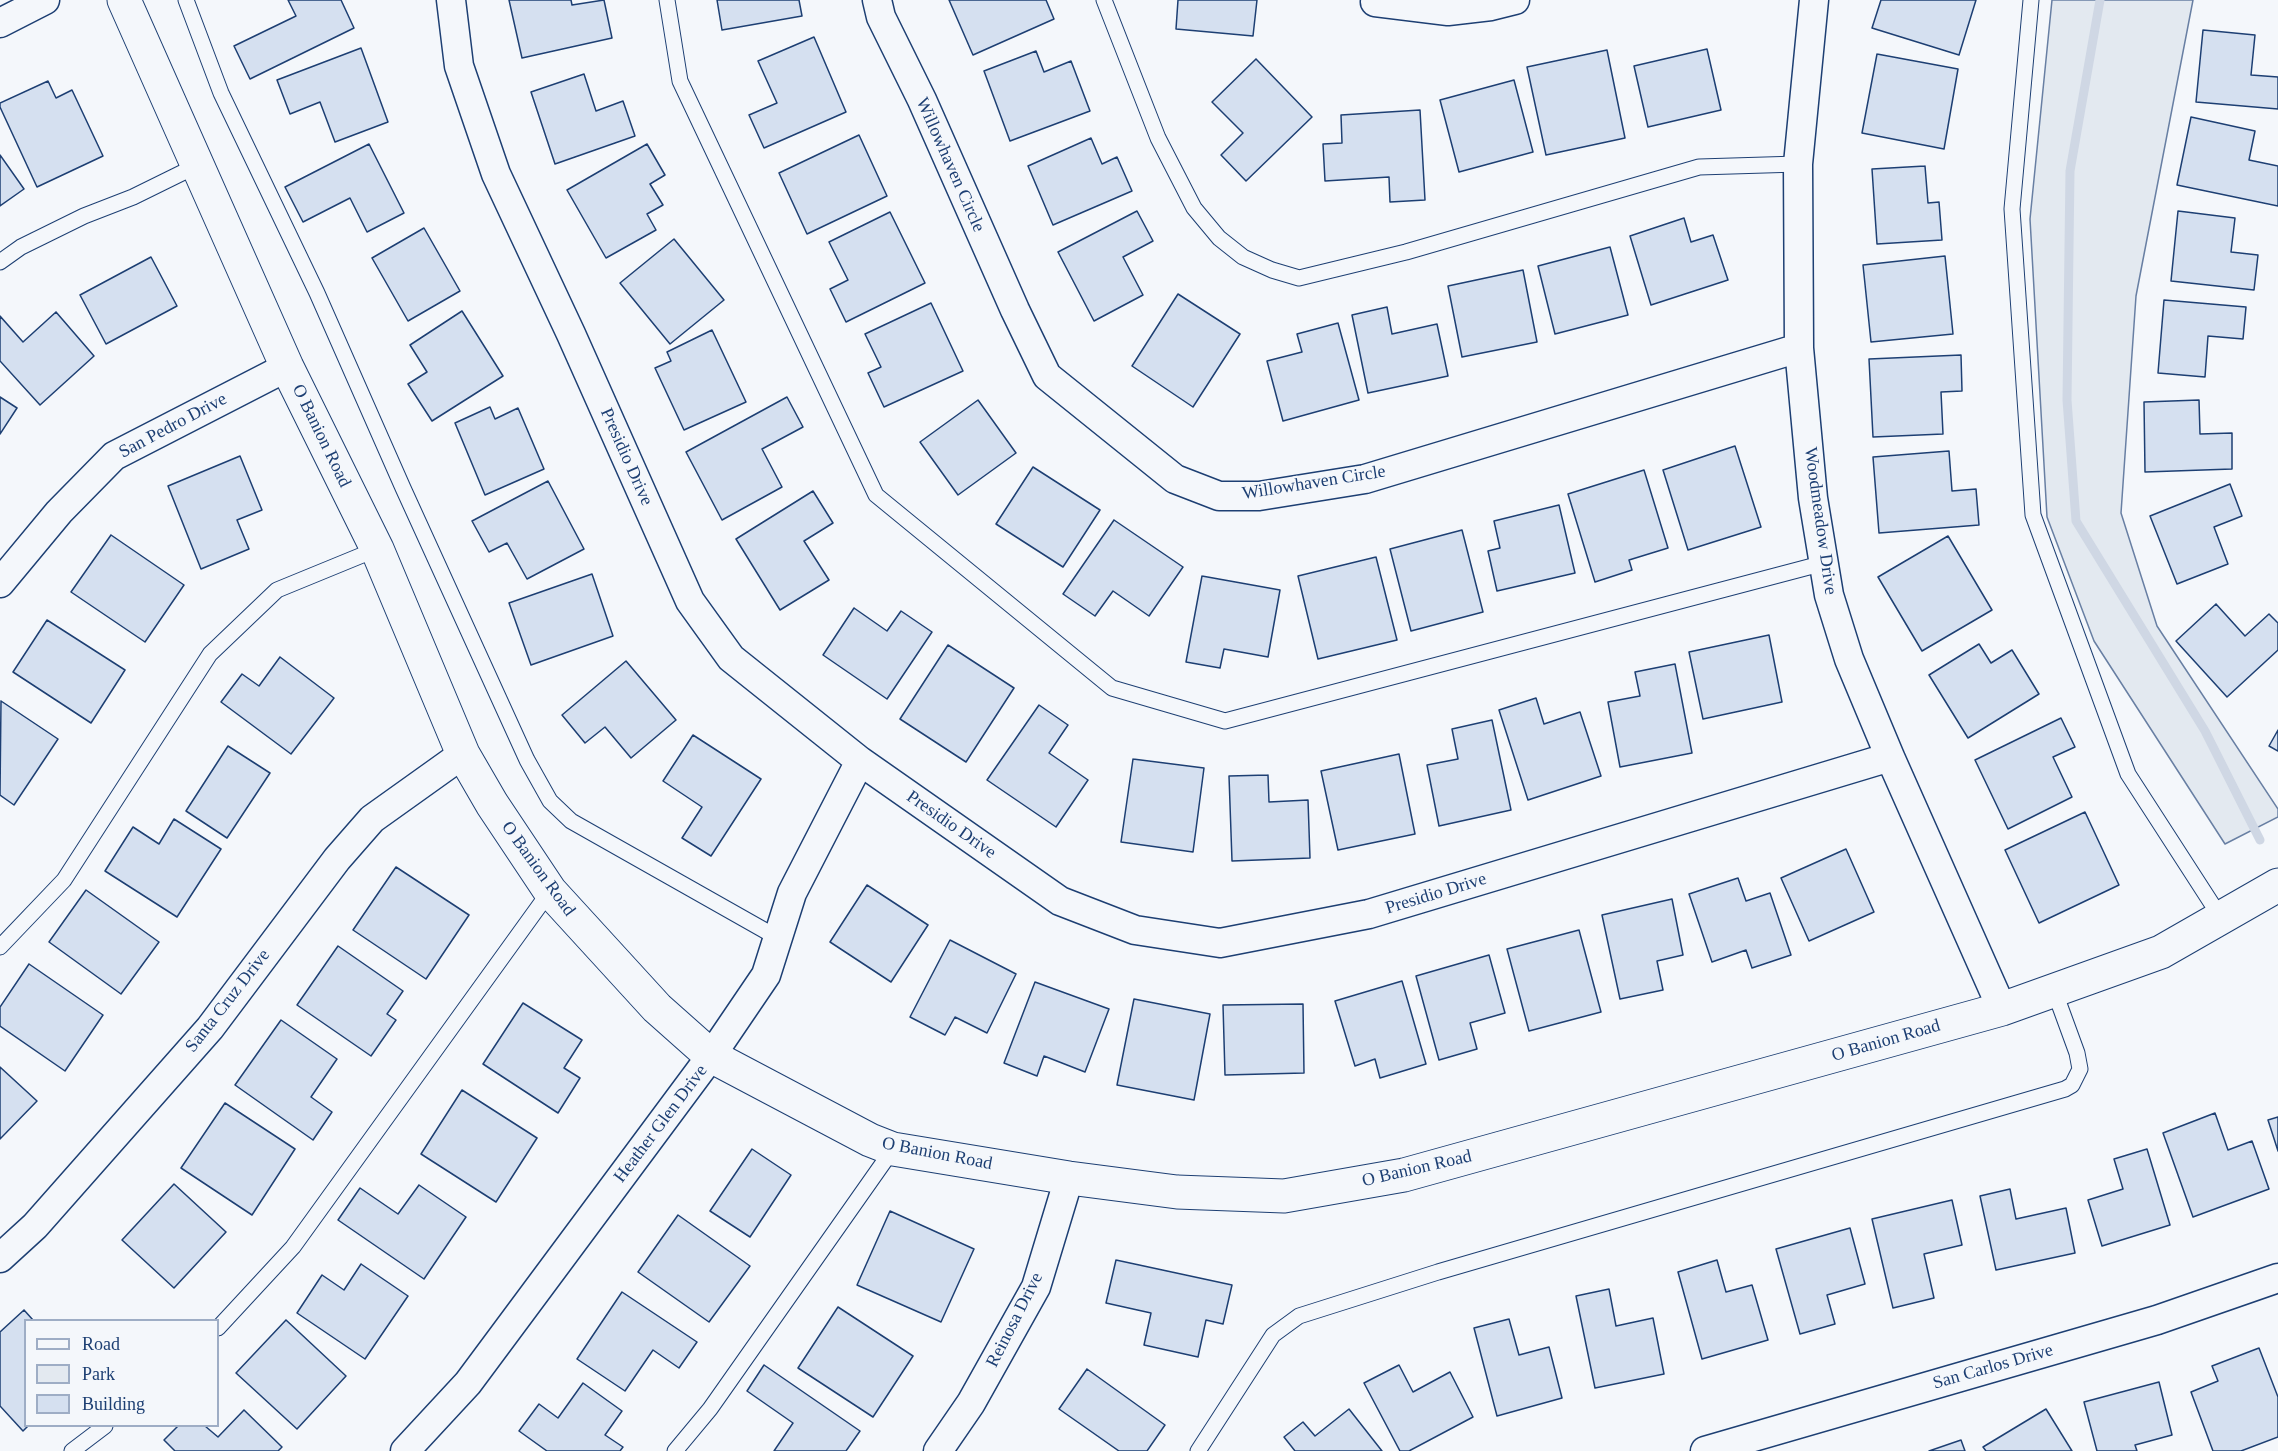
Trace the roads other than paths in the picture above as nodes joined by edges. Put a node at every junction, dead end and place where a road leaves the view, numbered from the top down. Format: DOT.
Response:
graph roads {
  1 [pos="45,0"];
  2 [pos="124,0"];
  3 [pos="186,0"];
  4 [pos="451,0"];
  5 [pos="667,0"];
  6 [pos="877,0"];
  7 [pos="1104,0"];
  8 [pos="1515,0"];
  9 [pos="1814,0"];
  10 [pos="2031,0"];
  11 [pos="1375,2"];
  12 [pos="0,23"];
  13 [pos="1798,164"];
  14 [pos="198,165"];
  15 [pos="0,262"];
  16 [pos="1799,348"];
  17 [pos="287,367"];
  18 [pos="377,549"];
  19 [pos="1824,563"];
  20 [pos="0,583"];
  21 [pos="463,754"];
  22 [pos="1890,757"];
  23 [pos="860,761"];
  24 [pos="2278,885"];
  25 [pos="550,891"];
  26 [pos="2221,918"];
  27 [pos="778,938"];
  28 [pos="0,947"];
  29 [pos="2054,990"];
  30 [pos="2002,1009"];
  31 [pos="711,1056"];
  32 [pos="894,1149"];
  33 [pos="1069,1178"];
  34 [pos="0,1258"];
  35 [pos="2278,1278"];
  36 [pos="219,1327"];
  37 [pos="102,1427"];
  38 [pos="72,1451"];
  39 [pos="405,1451"];
  40 [pos="675,1451"];
  41 [pos="938,1451"];
  42 [pos="1198,1451"];
  43 [pos="1708,1451"];
  1 -- 12 [label="street"];
  2 -- 14 [label="street, O Banion Road"];
  3 -- 27 [label="lane"];
  4 -- 23 [label="street, Presidio Drive"];
  5 -- 19 [label="lane"];
  6 -- 16 [label="street, Willowhaven Circle"];
  7 -- 13 [label="lane"];
  8 -- 11 [label="street"];
  9 -- 13 [label="street, Woodmeadow Drive"];
  10 -- 26 [label="lane"];
  13 -- 16 [label="street, Woodmeadow Drive"];
  14 -- 15 [label="lane"];
  14 -- 17 [label="street, O Banion Road"];
  16 -- 19 [label="street, Woodmeadow Drive"];
  17 -- 18 [label="street, O Banion Road"];
  17 -- 20 [label="street, San Pedro Drive"];
  18 -- 21 [label="street, O Banion Road"];
  18 -- 28 [label="lane"];
  19 -- 22 [label="street, Woodmeadow Drive"];
  21 -- 25 [label="street, O Banion Road"];
  21 -- 34 [label="street, Santa Cruz Drive"];
  22 -- 23 [label="street, Presidio Drive"];
  22 -- 30 [label="street, Woodmeadow Drive"];
  23 -- 27 [label="street, Heather Glen Drive"];
  24 -- 26 [label="street, O Banion Road"];
  25 -- 31 [label="street, O Banion Road"];
  25 -- 36 [label="lane"];
  26 -- 29 [label="street, O Banion Road"];
  27 -- 31 [label="street, Heather Glen Drive"];
  29 -- 30 [label="street, O Banion Road"];
  29 -- 42 [label="lane"];
  30 -- 33 [label="street, O Banion Road"];
  31 -- 32 [label="street, O Banion Road"];
  31 -- 39 [label="street, Heather Glen Drive"];
  32 -- 33 [label="street, O Banion Road"];
  32 -- 40 [label="lane"];
  33 -- 41 [label="street, Reinosa Drive"];
  35 -- 43 [label="street, San Carlos Drive"];
  37 -- 38 [label="lane"];
}
